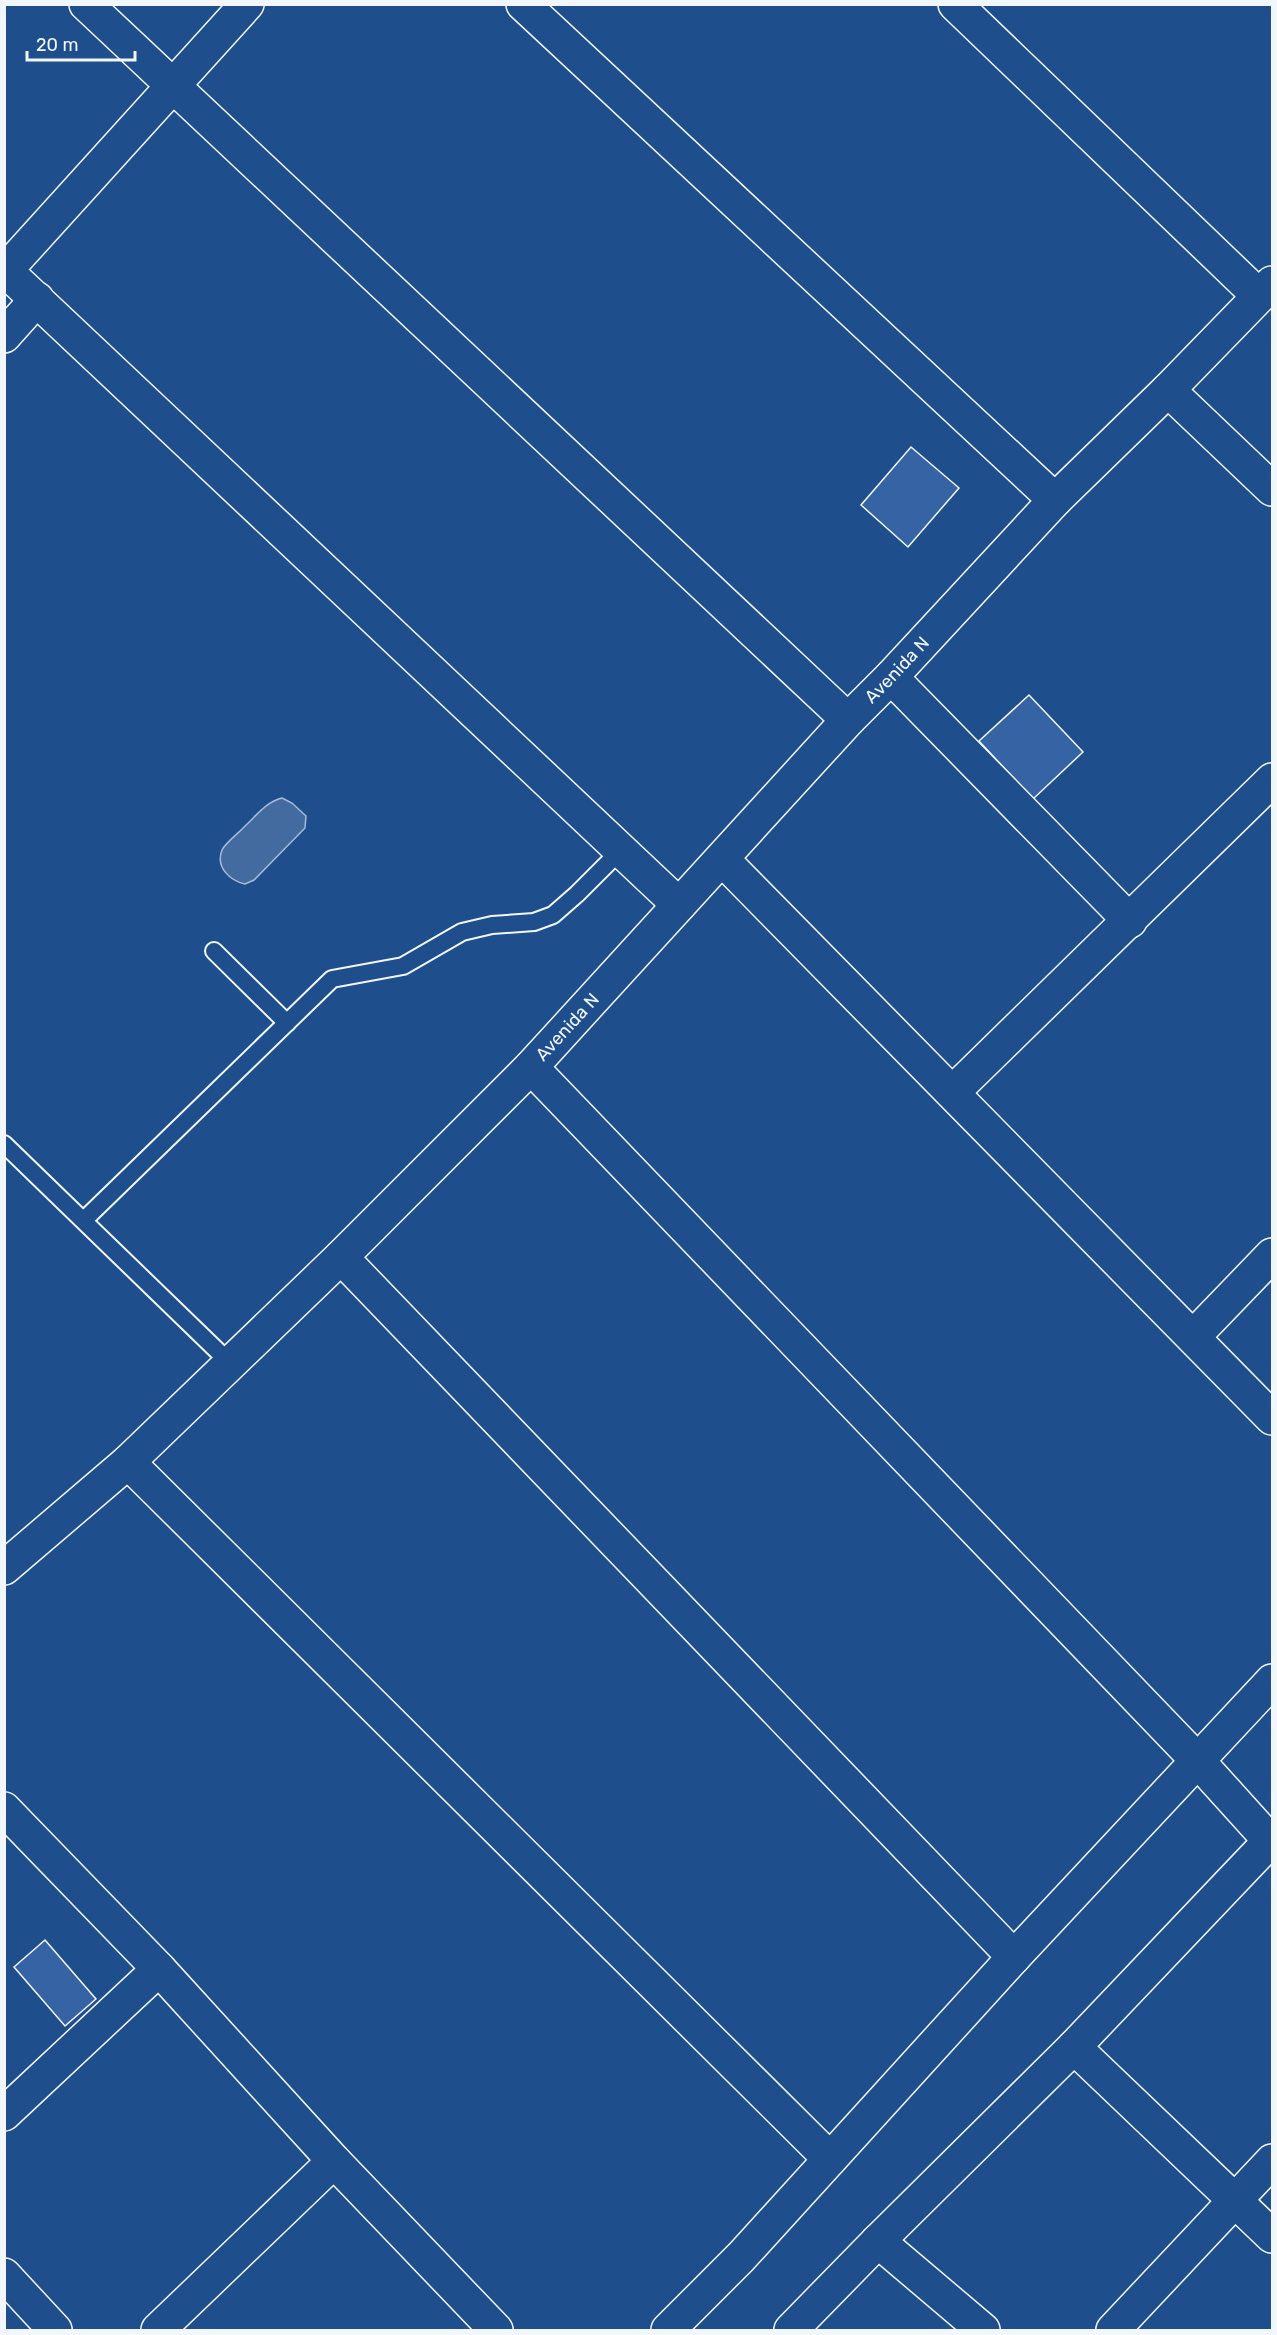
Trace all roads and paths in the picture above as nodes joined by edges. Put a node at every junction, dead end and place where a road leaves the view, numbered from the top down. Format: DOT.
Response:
graph roads {
  1 [pos="86,4"];
  2 [pos="247,4"];
  3 [pos="523,4"];
  4 [pos="955,4"];
  5 [pos="174,85"];
  6 [pos="5,270"];
  7 [pos="1266,290"];
  8 [pos="37,299"];
  9 [pos="4,336"];
  10 [pos="1168,390"];
  11 [pos="1272,489"];
  12 [pos="1054,500"];
  13 [pos="891,677"];
  14 [pos="848,720"];
  15 [pos="1272,780"];
  16 [pos="621,850"];
  17 [pos="723,859"];
  18 [pos="679,905"];
  19 [pos="1130,921"];
  20 [pos="214,951"];
  21 [pos="287,1023"];
  22 [pos="531,1067"];
  23 [pos="953,1092"];
  24 [pos="4,1144"];
  25 [pos="84,1220"];
  26 [pos="1272,1255"];
  27 [pos="341,1257"];
  28 [pos="1193,1337"];
  29 [pos="230,1363"];
  30 [pos="1272,1418"];
  31 [pos="128,1461"];
  32 [pos="4,1568"];
  33 [pos="1272,1682"];
  34 [pos="1197,1760"];
  35 [pos="4,1809"];
  36 [pos="1271,1842"];
  37 [pos="1014,1957"];
  38 [pos="159,1969"];
  39 [pos="1074,2047"];
  40 [pos="4,2114"];
  41 [pos="830,2159"];
  42 [pos="334,2161"];
  43 [pos="1272,2161"];
  44 [pos="1234,2201"];
  45 [pos="1272,2236"];
  46 [pos="878,2241"];
  47 [pos="4,2275"];
  48 [pos="55,2331"];
  49 [pos="158,2331"];
  50 [pos="496,2331"];
  51 [pos="668,2331"];
  52 [pos="791,2331"];
  53 [pos="983,2331"];
  54 [pos="1113,2331"];
  1 -- 5 [label="street"];
  2 -- 5 [label="street"];
  3 -- 12 [label="street"];
  4 -- 7 [label="street"];
  5 -- 6 [label="street"];
  5 -- 14 [label="street"];
  6 -- 8 [label="street"];
  7 -- 10 [label="street, Avenida N"];
  8 -- 9 [label="street"];
  8 -- 16 [label="street"];
  10 -- 11 [label="street"];
  10 -- 12 [label="street, Avenida N"];
  12 -- 13 [label="street, Avenida N"];
  13 -- 14 [label="street, Avenida N"];
  13 -- 19 [label="street"];
  14 -- 17 [label="street, Avenida N"];
  15 -- 19 [label="street"];
  16 -- 18 [label="street"];
  16 -- 21 [label="lane"];
  17 -- 18 [label="street, Avenida N"];
  17 -- 23 [label="street"];
  18 -- 22 [label="street, Avenida N"];
  19 -- 23 [label="street"];
  20 -- 21 [label="lane"];
  21 -- 25 [label="lane"];
  22 -- 27 [label="street, Avenida N"];
  22 -- 34 [label="street"];
  23 -- 28 [label="street"];
  24 -- 25 [label="lane"];
  25 -- 29 [label="lane"];
  26 -- 28 [label="street"];
  27 -- 29 [label="street, Avenida N"];
  27 -- 37 [label="street"];
  28 -- 30 [label="street"];
  29 -- 31 [label="street, Avenida N"];
  31 -- 32 [label="street, Avenida N"];
  31 -- 41 [label="street"];
  33 -- 34 [label="street"];
  34 -- 36 [label="street"];
  34 -- 37 [label="street"];
  35 -- 38 [label="street"];
  36 -- 39 [label="street"];
  37 -- 41 [label="street"];
  38 -- 40 [label="street"];
  38 -- 42 [label="street"];
  39 -- 44 [label="street"];
  39 -- 46 [label="street"];
  41 -- 51 [label="street"];
  42 -- 49 [label="street"];
  42 -- 50 [label="street"];
  43 -- 44 [label="street"];
  44 -- 45 [label="street"];
  44 -- 54 [label="street"];
  46 -- 52 [label="street"];
  46 -- 53 [label="street"];
  47 -- 48 [label="street"];
}
